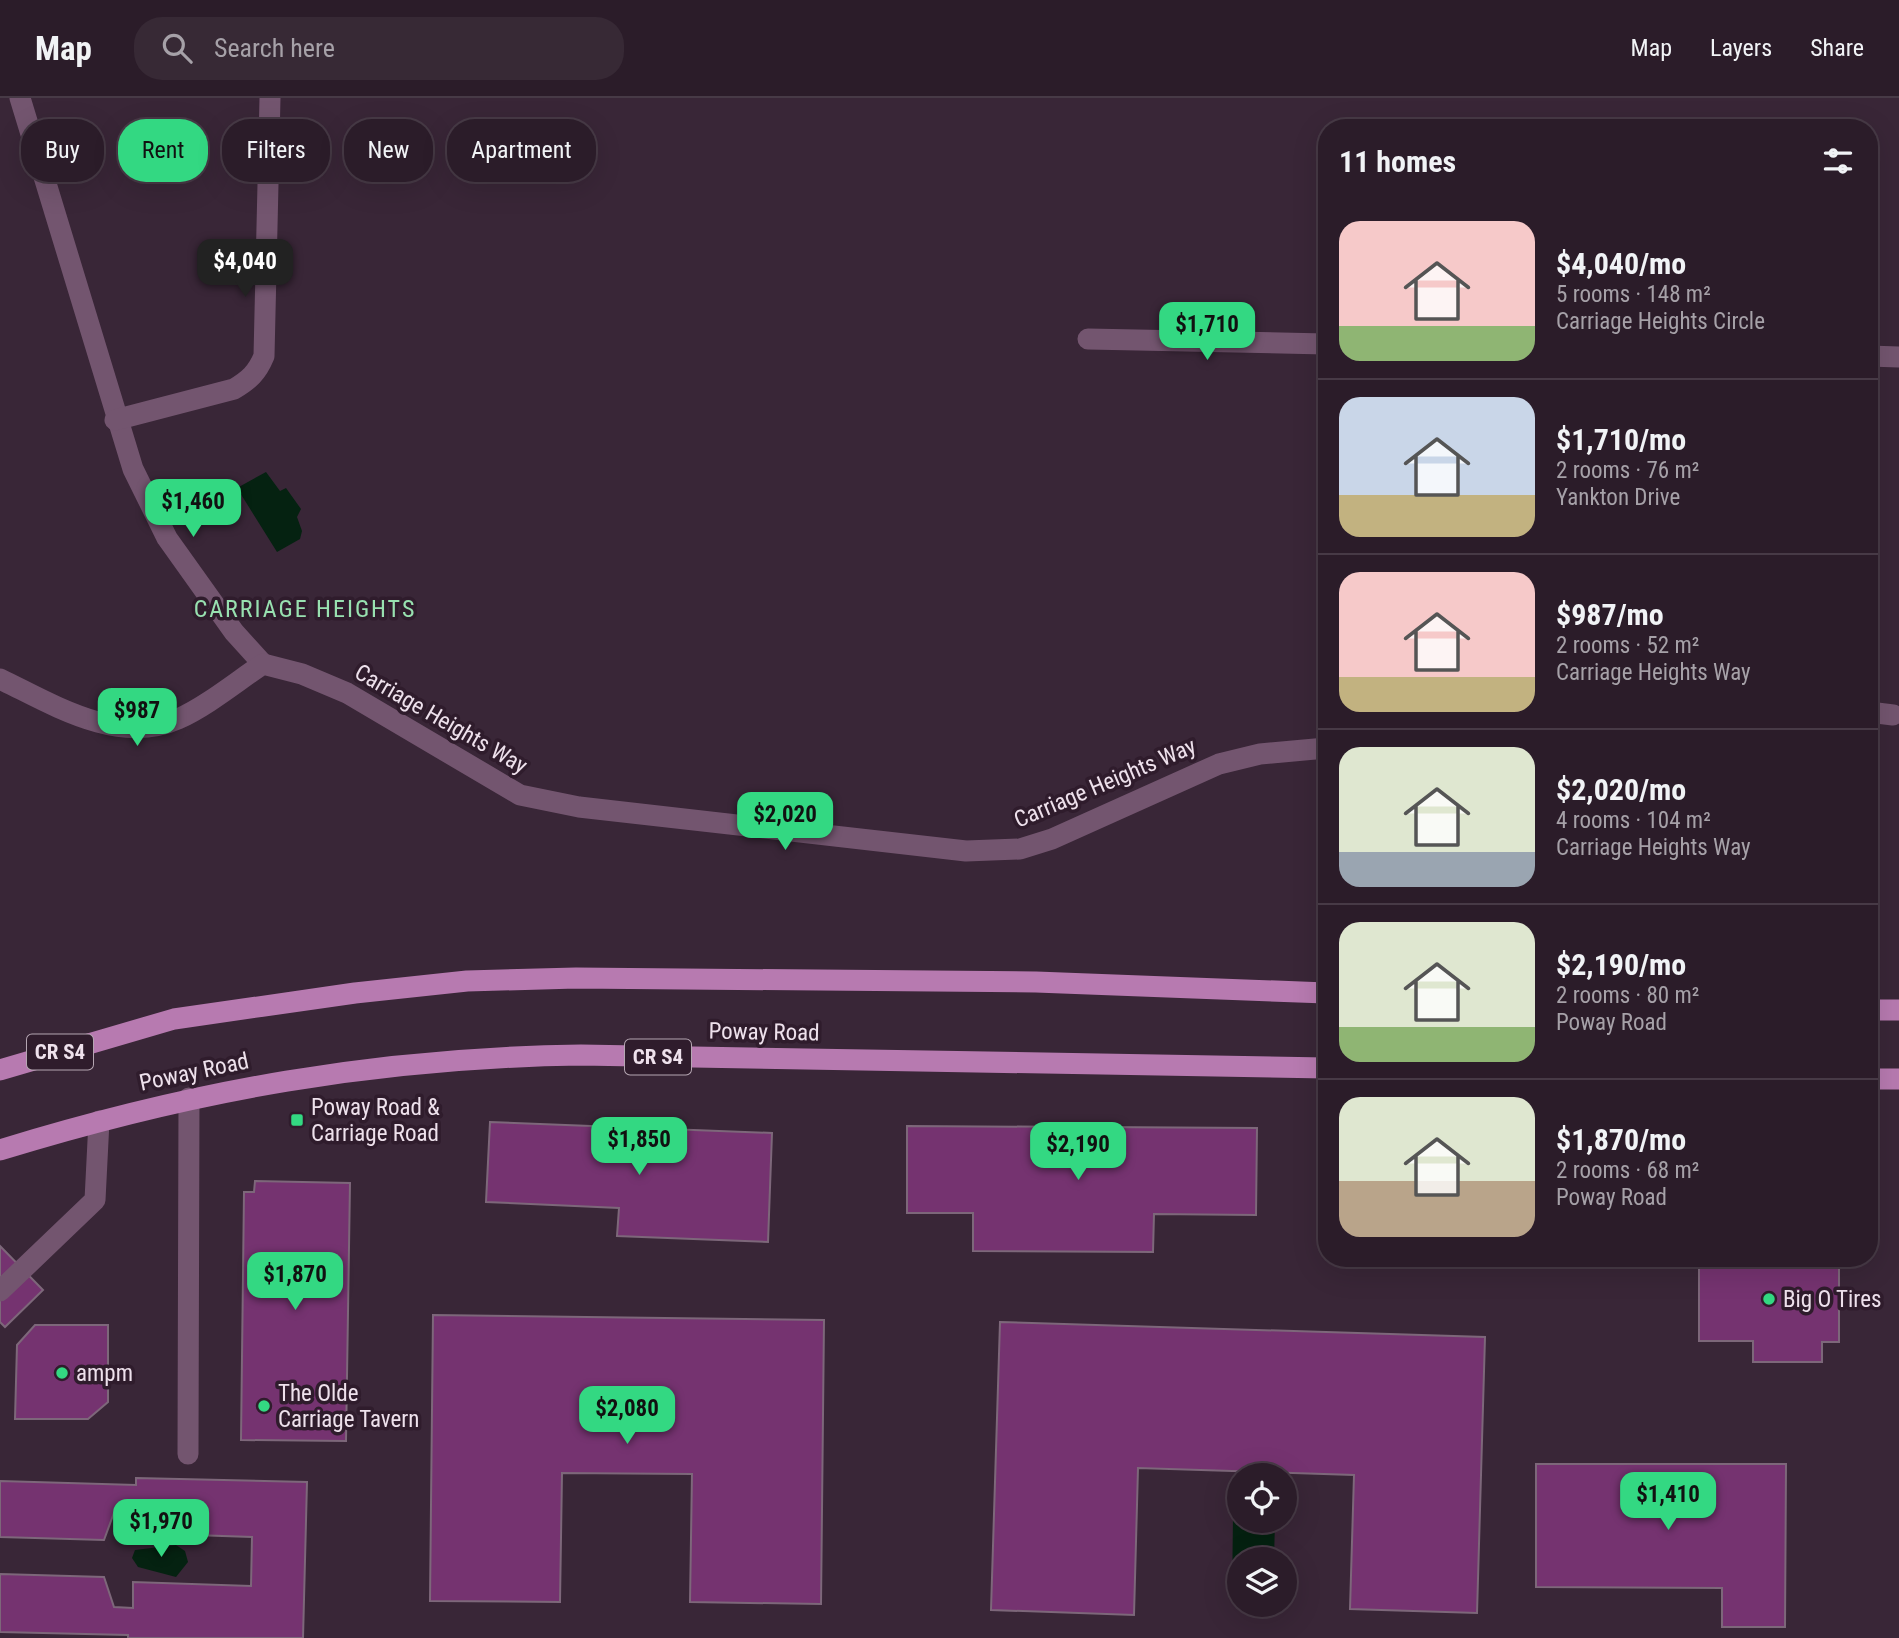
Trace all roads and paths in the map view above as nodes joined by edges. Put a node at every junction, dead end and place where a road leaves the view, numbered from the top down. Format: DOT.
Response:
graph roads {
  1 [pos="20,98"];
  2 [pos="270,98"];
  3 [pos="1088,339"];
  4 [pos="1318,344"];
  5 [pos="1878,356"];
  6 [pos="1899,357"];
  7 [pos="115,420"];
  8 [pos="263,664"];
  9 [pos="0,678"];
  10 [pos="1878,713"];
  11 [pos="1893,715"];
  12 [pos="1318,749"];
  13 [pos="1318,993"];
  14 [pos="1878,1010"];
  15 [pos="1899,1010"];
  16 [pos="1318,1068"];
  17 [pos="0,1070"];
  18 [pos="1878,1079"];
  19 [pos="1899,1079"];
  20 [pos="189,1098"];
  21 [pos="99,1121"];
  22 [pos="0,1150"];
  23 [pos="0,1291"];
  24 [pos="188,1454"];
  1 -- 7 [label="street"];
  2 -- 7 [label="street"];
  3 -- 4 [label="street"];
  5 -- 6 [label="street"];
  7 -- 8 [label="street"];
  8 -- 9 [label="street"];
  8 -- 12 [label="street, Carriage Heights Way"];
  10 -- 11 [label="street"];
  13 -- 17 [label="main road, CR S4"];
  14 -- 15 [label="main road"];
  16 -- 20 [label="main road, Poway Road / CR S4"];
  18 -- 19 [label="main road"];
  20 -- 21 [label="main road, Poway Road / CR S4"];
  20 -- 24 [label="street"];
  21 -- 22 [label="main road, Poway Road / CR S4"];
  21 -- 23 [label="street"];
}
